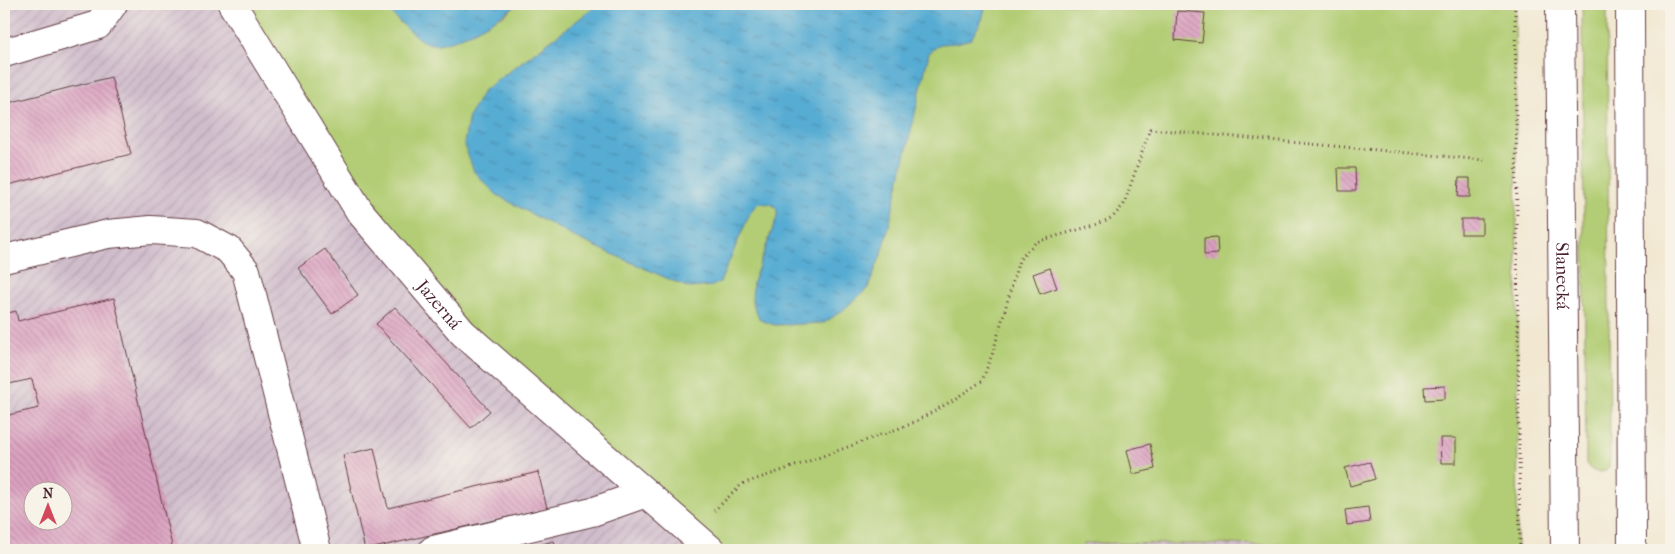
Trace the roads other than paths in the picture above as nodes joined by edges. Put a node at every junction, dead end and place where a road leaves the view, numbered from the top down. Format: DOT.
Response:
graph roads {
  1 [pos="113,4"];
  2 [pos="232,4"];
  3 [pos="1560,4"];
  4 [pos="1630,4"];
  5 [pos="4,54"];
  6 [pos="4,259"];
  7 [pos="646,493"];
  8 [pos="702,542"];
  9 [pos="317,550"];
  10 [pos="433,550"];
  11 [pos="1565,550"];
  12 [pos="1632,550"];
  1 -- 5 [label="main road"];
  2 -- 7 [label="main road, Jazerná"];
  3 -- 11 [label="main road, Slanecká"];
  4 -- 12 [label="main road"];
  6 -- 9 [label="main road"];
  7 -- 8 [label="main road, Jazerná"];
  7 -- 10 [label="main road"];
}
